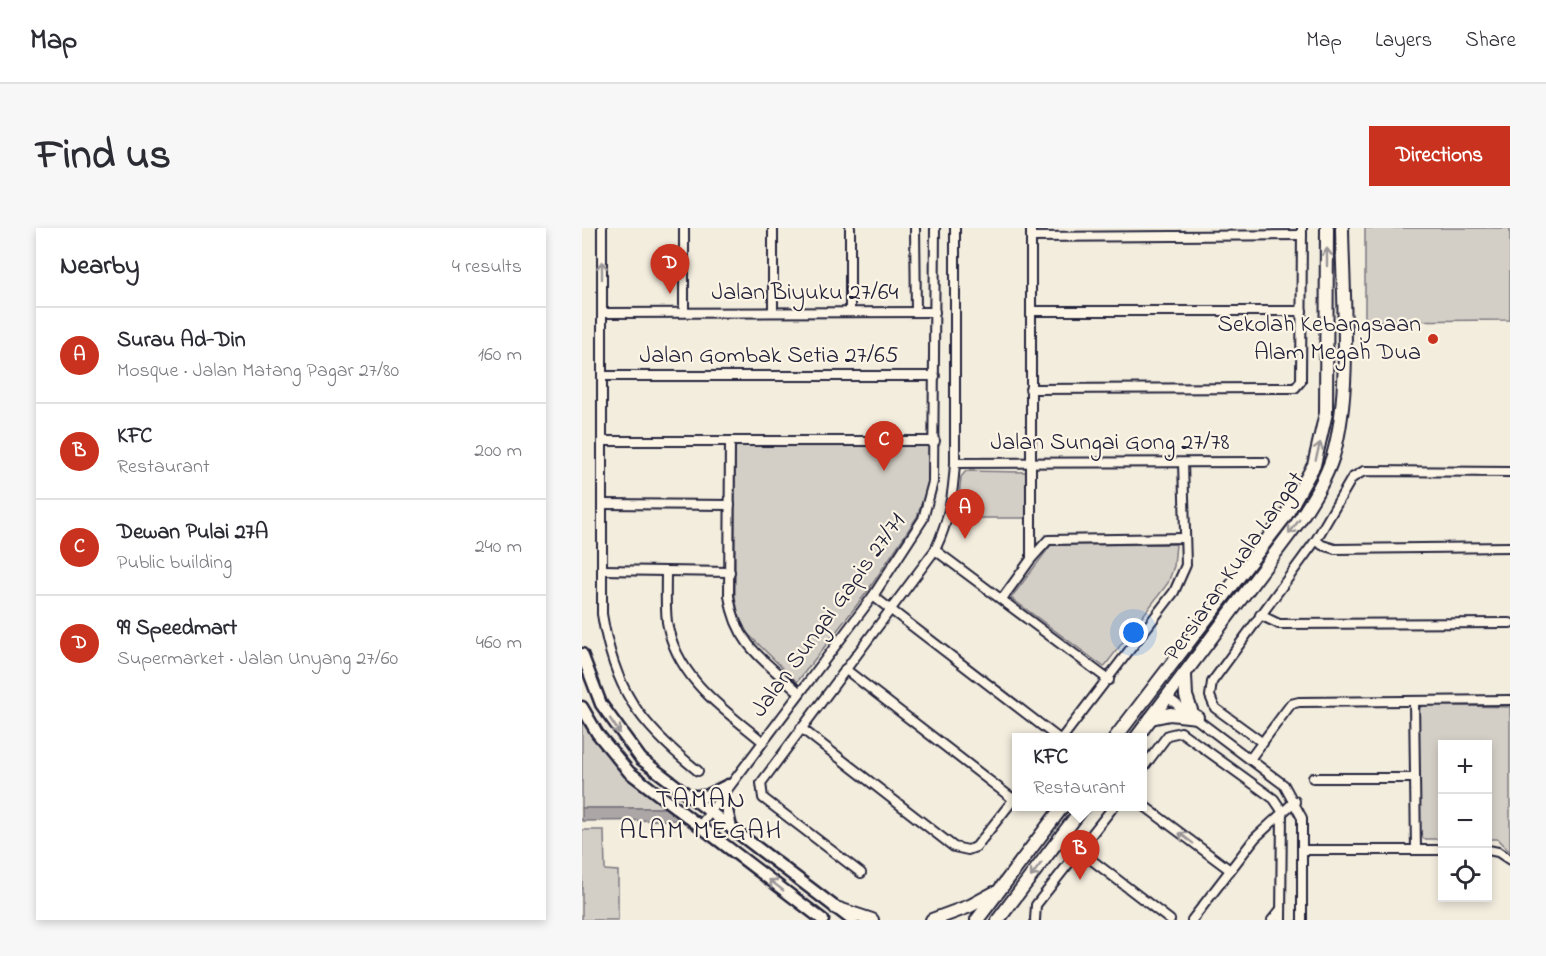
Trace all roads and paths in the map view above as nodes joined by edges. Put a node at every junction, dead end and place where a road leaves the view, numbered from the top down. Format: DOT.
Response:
graph roads {
  1 [pos="602,228"];
  2 [pos="684,228"];
  3 [pos="773,228"];
  4 [pos="850,228"];
  5 [pos="915,228"];
  6 [pos="936,228"];
  7 [pos="955,228"];
  8 [pos="1327,228"];
  9 [pos="1342,228"];
  10 [pos="1302,231"];
  11 [pos="1031,232"];
  12 [pos="1030,311"];
  13 [pos="1302,311"];
  14 [pos="684,312"];
  15 [pos="773,312"];
  16 [pos="850,312"];
  17 [pos="916,312"];
  18 [pos="935,312"];
  19 [pos="603,313"];
  20 [pos="603,376"];
  21 [pos="935,376"];
  22 [pos="1030,389"];
  23 [pos="603,441"];
  24 [pos="730,441"];
  25 [pos="935,441"];
  26 [pos="1030,462"];
  27 [pos="1265,462"];
  28 [pos="955,463"];
  29 [pos="1183,463"];
  30 [pos="1510,471"];
  31 [pos="603,504"];
  32 [pos="730,505"];
  33 [pos="1185,538"];
  34 [pos="1316,540"];
  35 [pos="1510,547"];
  36 [pos="935,550"];
  37 [pos="1031,559"];
  38 [pos="602,570"];
  39 [pos="666,571"];
  40 [pos="730,572"];
  41 [pos="873,596"];
  42 [pos="1002,599"];
  43 [pos="890,610"];
  44 [pos="1260,615"];
  45 [pos="1510,623"];
  46 [pos="1188,643"];
  47 [pos="582,654"];
  48 [pos="845,669"];
  49 [pos="1185,675"];
  50 [pos="1108,680"];
  51 [pos="800,692"];
  52 [pos="1167,697"];
  53 [pos="1510,700"];
  54 [pos="1414,701"];
  55 [pos="582,707"];
  56 [pos="1194,715"];
  57 [pos="1151,718"];
  58 [pos="1126,723"];
  59 [pos="801,728"];
  60 [pos="1053,733"];
  61 [pos="1064,733"];
  62 [pos="1119,733"];
  63 [pos="1140,733"];
  64 [pos="762,741"];
  65 [pos="1263,743"];
  66 [pos="1251,759"];
  67 [pos="1147,763"];
  68 [pos="698,771"];
  69 [pos="1313,778"];
  70 [pos="1415,778"];
  71 [pos="727,787"];
  72 [pos="1012,795"];
  73 [pos="688,796"];
  74 [pos="1012,801"];
  75 [pos="1295,801"];
  76 [pos="1147,808"];
  77 [pos="1060,811"];
  78 [pos="1081,811"];
  79 [pos="1111,811"];
  80 [pos="1282,811"];
  81 [pos="709,812"];
  82 [pos="699,827"];
  83 [pos="731,827"];
  84 [pos="1302,850"];
  85 [pos="1416,850"];
  86 [pos="1438,850"];
  87 [pos="1080,851"];
  88 [pos="1492,851"];
  89 [pos="1510,860"];
  90 [pos="1230,870"];
  91 [pos="861,873"];
  92 [pos="999,891"];
  93 [pos="836,908"];
  94 [pos="1281,909"];
  95 [pos="1035,919"];
  96 [pos="823,920"];
  97 [pos="852,920"];
  98 [pos="872,920"];
  99 [pos="932,920"];
  100 [pos="977,920"];
  101 [pos="998,920"];
  102 [pos="1170,920"];
  103 [pos="1191,920"];
  104 [pos="1272,920"];
  105 [pos="1281,920"];
  106 [pos="1302,920"];
  19 -- 1 [label="street, one-way"];
  2 -- 14 [label="street"];
  3 -- 15 [label="street"];
  4 -- 16 [label="street"];
  5 -- 17 [label="street"];
  6 -- 18 [label="street, Jalan Sungai Gapis 27/71"];
  7 -- 28 [label="street"];
  46 -- 8 [label="main road, Persiaran Kuala Langat, one-way"];
  9 -- 49 [label="main road, Persiaran Kuala Langat, one-way"];
  10 -- 11 [label="street"];
  10 -- 13 [label="street"];
  11 -- 12 [label="street"];
  12 -- 13 [label="street"];
  12 -- 22 [label="street"];
  13 -- 22 [label="street"];
  14 -- 15 [label="street, Jalan Biyuku 27/64"];
  14 -- 19 [label="street, Jalan Biyuku 27/64"];
  15 -- 16 [label="street, Jalan Biyuku 27/64"];
  16 -- 17 [label="street, Jalan Biyuku 27/64"];
  17 -- 18 [label="street, Jalan Biyuku 27/64"];
  18 -- 21 [label="street, Jalan Sungai Gapis 27/71"];
  19 -- 20 [label="street"];
  20 -- 21 [label="street, Jalan Gombak Setia 27/65"];
  20 -- 23 [label="street"];
  21 -- 25 [label="street, Jalan Sungai Gapis 27/71"];
  22 -- 26 [label="street"];
  23 -- 24 [label="street"];
  23 -- 31 [label="street"];
  24 -- 25 [label="street"];
  24 -- 32 [label="street"];
  25 -- 41 [label="street, Jalan Sungai Gapis 27/71"];
  26 -- 28 [label="street, Jalan Sungai Gong 27/78"];
  26 -- 29 [label="street, Jalan Sungai Gong 27/78"];
  26 -- 37 [label="street"];
  27 -- 29 [label="street, Jalan Sungai Gong 27/78"];
  28 -- 36 [label="street"];
  29 -- 33 [label="street"];
  30 -- 34 [label="street"];
  31 -- 32 [label="street"];
  31 -- 38 [label="street"];
  32 -- 40 [label="street"];
  33 -- 37 [label="street"];
  33 -- 50 [label="street"];
  34 -- 35 [label="street"];
  34 -- 44 [label="street"];
  36 -- 42 [label="street"];
  36 -- 43 [label="street"];
  37 -- 42 [label="street"];
  38 -- 39 [label="street"];
  38 -- 68 [label="street"];
  39 -- 40 [label="street"];
  39 -- 64 [label="street"];
  40 -- 51 [label="street"];
  41 -- 43 [label="street"];
  41 -- 51 [label="street, Jalan Sungai Gapis 27/71"];
  42 -- 50 [label="street"];
  43 -- 48 [label="street"];
  43 -- 60 [label="street"];
  44 -- 45 [label="street"];
  44 -- 65 [label="street"];
  46 -- 52 [label="main road"];
  46 -- 58 [label="main road, Persiaran Kuala Langat"];
  47 -- 73 [label="main road, one-way"];
  48 -- 59 [label="street"];
  48 -- 72 [label="street"];
  49 -- 52 [label="main road, Persiaran Kuala Langat"];
  49 -- 56 [label="main road"];
  50 -- 61 [label="street"];
  51 -- 64 [label="street, Jalan Sungai Gapis 27/71"];
  52 -- 56 [label="street"];
  52 -- 57 [label="main road, Persiaran Kuala Langat"];
  52 -- 58 [label="main road"];
  53 -- 54 [label="street"];
  54 -- 65 [label="street"];
  54 -- 70 [label="street"];
  55 -- 82 [label="main road"];
  56 -- 57 [label="main road"];
  56 -- 66 [label="street"];
  57 -- 63 [label="main road, Persiaran Kuala Langat"];
  58 -- 62 [label="main road, Persiaran Kuala Langat"];
  59 -- 74 [label="street"];
  59 -- 91 [label="street"];
  64 -- 71 [label="street, Jalan Sungai Gapis 27/71"];
  65 -- 66 [label="street"];
  66 -- 75 [label="street"];
  67 -- 80 [label="street"];
  69 -- 70 [label="street"];
  70 -- 85 [label="street"];
  71 -- 73 [label="main road"];
  71 -- 81 [label="street, Jalan Sungai Gapis 27/71"];
  71 -- 83 [label="main road"];
  73 -- 81 [label="main road"];
  75 -- 80 [label="street"];
  75 -- 84 [label="street"];
  90 -- 76 [label="street, one-way"];
  77 -- 92 [label="main road"];
  78 -- 101 [label="main road, one-way"];
  79 -- 87 [label="street"];
  80 -- 90 [label="street"];
  80 -- 94 [label="street"];
  81 -- 82 [label="street, Jalan Sungai Gapis 27/71"];
  81 -- 83 [label="main road"];
  96 -- 82 [label="main road, one-way"];
  83 -- 93 [label="main road"];
  84 -- 85 [label="street"];
  84 -- 106 [label="street"];
  85 -- 86 [label="street"];
  87 -- 95 [label="street"];
  87 -- 102 [label="street"];
  88 -- 89 [label="street"];
  90 -- 103 [label="street"];
  92 -- 99 [label="main road"];
  92 -- 100 [label="main road"];
  93 -- 97 [label="main road"];
  93 -- 98 [label="main road"];
  94 -- 104 [label="street"];
  94 -- 105 [label="street"];
}
